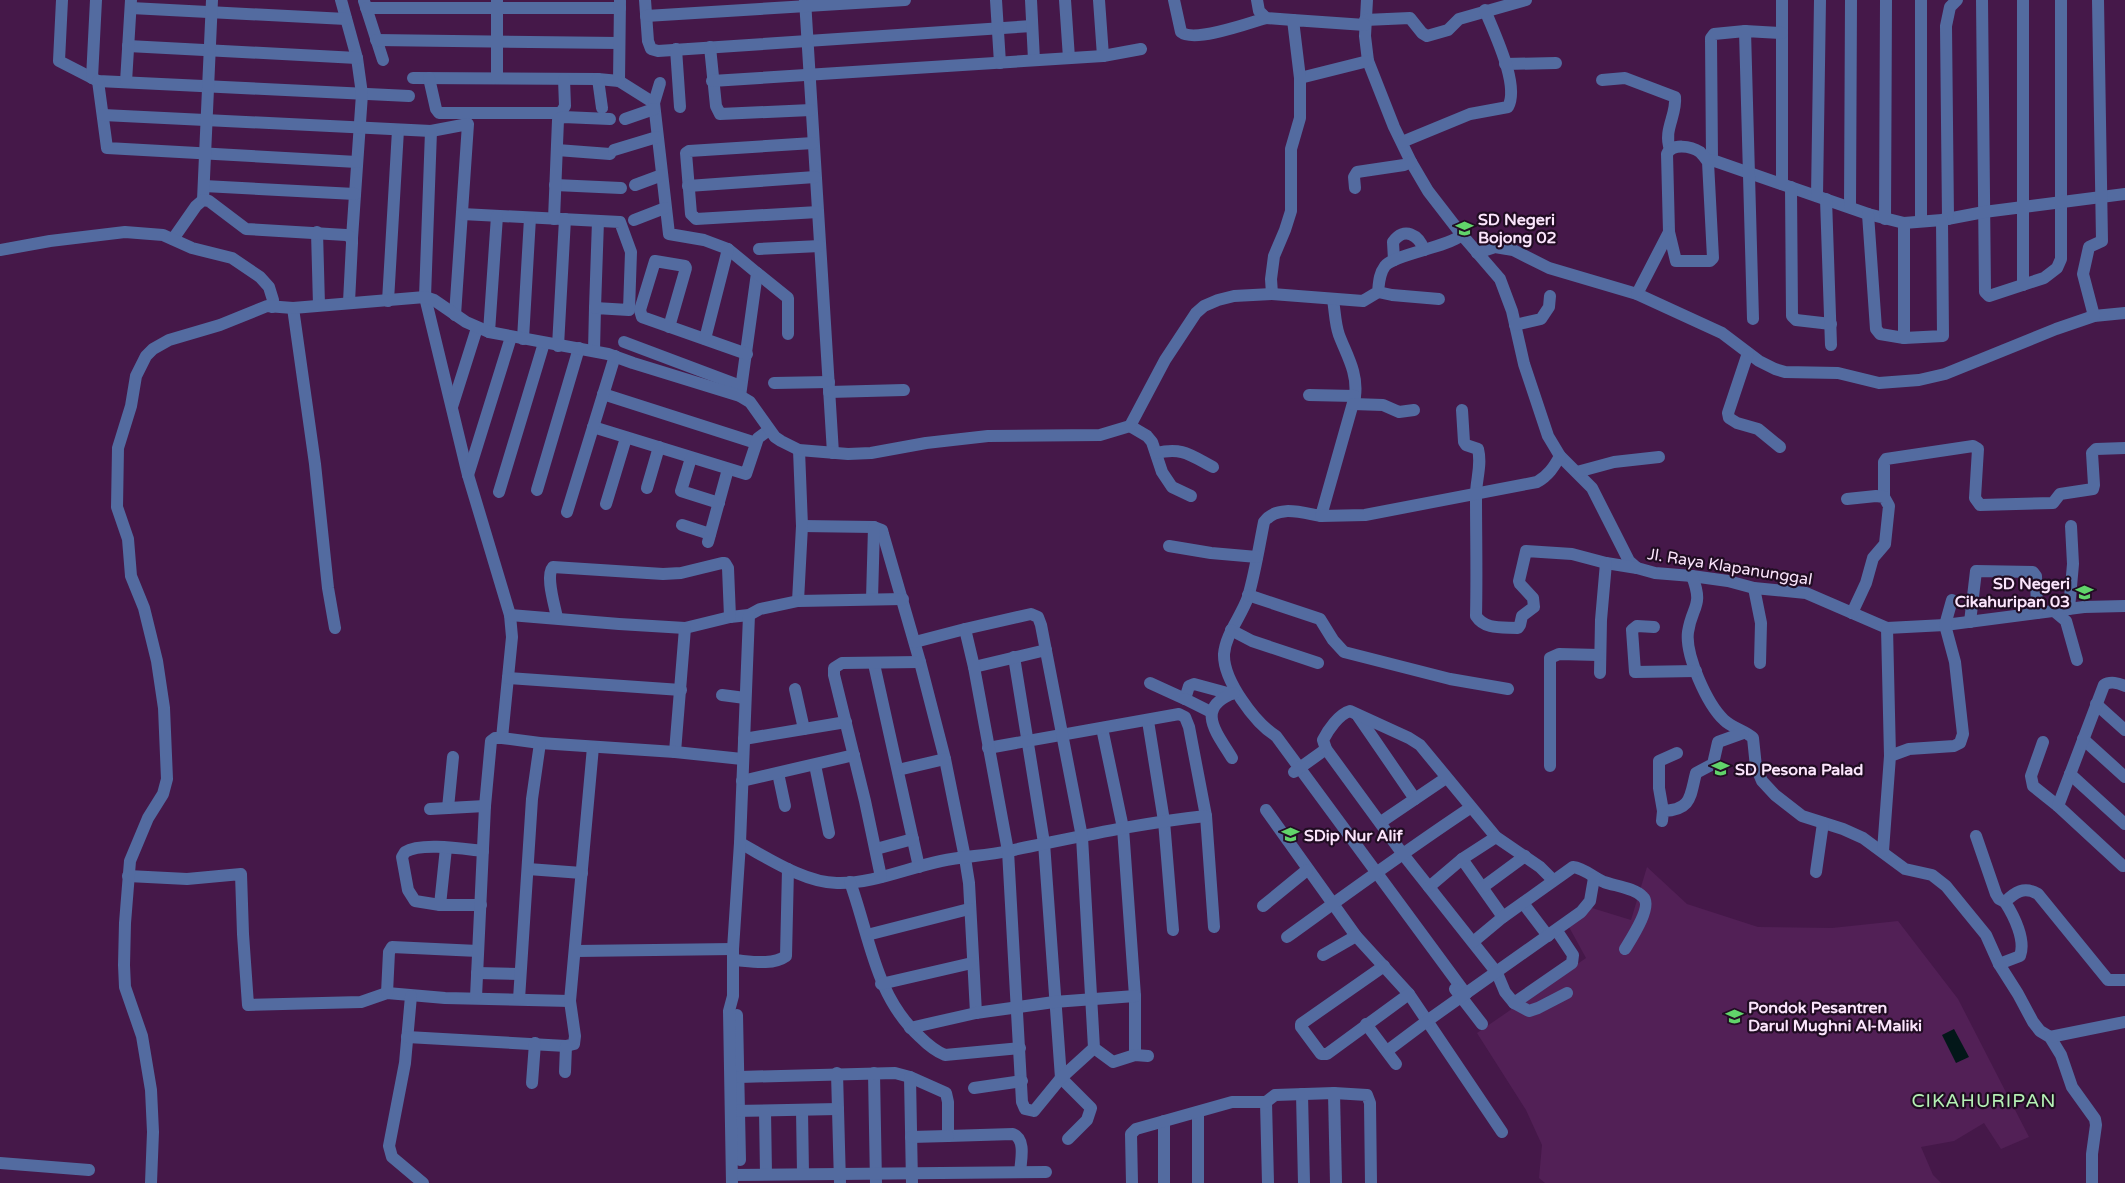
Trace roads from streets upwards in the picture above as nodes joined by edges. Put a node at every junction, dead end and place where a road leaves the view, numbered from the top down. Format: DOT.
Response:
graph roads {
  1 [pos="62,0"];
  2 [pos="96,0"];
  3 [pos="341,0"];
  4 [pos="646,0"];
  5 [pos="905,0"];
  6 [pos="996,0"];
  7 [pos="1031,0"];
  8 [pos="1065,0"];
  9 [pos="1099,0"];
  10 [pos="1174,0"];
  11 [pos="1257,0"];
  12 [pos="1367,0"];
  13 [pos="1526,0"];
  14 [pos="1782,0"];
  15 [pos="1820,0"];
  16 [pos="1851,0"];
  17 [pos="1886,0"];
  18 [pos="1922,0"];
  19 [pos="1957,0"];
  20 [pos="1982,0"];
  21 [pos="2024,0"];
  22 [pos="2061,0"];
  23 [pos="2098,0"];
  24 [pos="805,3"];
  25 [pos="131,4"];
  26 [pos="365,4"];
  27 [pos="497,4"];
  28 [pos="532,4"];
  29 [pos="620,4"];
  30 [pos="212,6"];
  31 [pos="1485,10"];
  32 [pos="646,16"];
  33 [pos="1266,18"];
  34 [pos="346,19"];
  35 [pos="1293,20"];
  36 [pos="1365,22"];
  37 [pos="1032,26"];
  38 [pos="998,28"];
  39 [pos="1745,31"];
  40 [pos="1782,33"];
  41 [pos="376,40"];
  42 [pos="808,41"];
  43 [pos="497,42"];
  44 [pos="619,43"];
  45 [pos="128,46"];
  46 [pos="710,47"];
  47 [pos="676,49"];
  48 [pos="1141,49"];
  49 [pos="210,50"];
  50 [pos="1103,56"];
  51 [pos="357,58"];
  52 [pos="1069,58"];
  53 [pos="383,60"];
  54 [pos="1034,60"];
  55 [pos="1368,61"];
  56 [pos="1000,62"];
  57 [pos="1556,63"];
  58 [pos="1506,64"];
  59 [pos="809,74"];
  60 [pos="413,78"];
  61 [pos="430,78"];
  62 [pos="497,78"];
  63 [pos="1300,78"];
  64 [pos="95,79"];
  65 [pos="564,79"];
  66 [pos="598,79"];
  67 [pos="1602,80"];
  68 [pos="712,81"];
  69 [pos="126,82"];
  70 [pos="660,83"];
  71 [pos="208,87"];
  72 [pos="625,89"];
  73 [pos="362,94"];
  74 [pos="409,96"];
  75 [pos="654,106"];
  76 [pos="680,107"];
  77 [pos="602,108"];
  78 [pos="811,110"];
  79 [pos="103,116"];
  80 [pos="610,119"];
  81 [pos="625,119"];
  82 [pos="207,120"];
  83 [pos="359,129"];
  84 [pos="398,130"];
  85 [pos="431,131"];
  86 [pos="657,137"];
  87 [pos="1402,142"];
  88 [pos="813,144"];
  89 [pos="1670,149"];
  90 [pos="557,150"];
  91 [pos="205,155"];
  92 [pos="1710,161"];
  93 [pos="357,162"];
  94 [pos="1411,162"];
  95 [pos="1749,174"];
  96 [pos="662,175"];
  97 [pos="816,177"];
  98 [pos="555,184"];
  99 [pos="635,185"];
  100 [pos="204,186"];
  101 [pos="688,186"];
  102 [pos="1786,186"];
  103 [pos="620,188"];
  104 [pos="1356,188"];
  105 [pos="354,194"];
  106 [pos="2125,194"];
  107 [pos="2101,197"];
  108 [pos="1822,198"];
  109 [pos="203,200"];
  110 [pos="2061,202"];
  111 [pos="2024,206"];
  112 [pos="1850,207"];
  113 [pos="665,208"];
  114 [pos="818,212"];
  115 [pos="1984,212"];
  116 [pos="462,214"];
  117 [pos="1868,214"];
  118 [pos="497,216"];
  119 [pos="530,218"];
  120 [pos="559,219"];
  121 [pos="1885,219"];
  122 [pos="1945,219"];
  123 [pos="634,220"];
  124 [pos="598,221"];
  125 [pos="1921,221"];
  126 [pos="1904,223"];
  127 [pos="317,232"];
  128 [pos="1669,232"];
  129 [pos="1462,236"];
  130 [pos="352,238"];
  131 [pos="173,239"];
  132 [pos="820,246"];
  133 [pos="728,249"];
  134 [pos="760,249"];
  135 [pos="0,250"];
  136 [pos="1424,250"];
  137 [pos="1477,253"];
  138 [pos="1394,260"];
  139 [pos="757,273"];
  140 [pos="2023,285"];
  141 [pos="1378,292"];
  142 [pos="1272,294"];
  143 [pos="1637,294"];
  144 [pos="1550,296"];
  145 [pos="425,297"];
  146 [pos="1439,299"];
  147 [pos="1334,300"];
  148 [pos="388,301"];
  149 [pos="349,302"];
  150 [pos="319,305"];
  151 [pos="272,307"];
  152 [pos="292,308"];
  153 [pos="595,308"];
  154 [pos="2125,314"];
  155 [pos="454,315"];
  156 [pos="2094,316"];
  157 [pos="1753,320"];
  158 [pos="1831,324"];
  159 [pos="1515,325"];
  160 [pos="669,327"];
  161 [pos="483,330"];
  162 [pos="788,334"];
  163 [pos="517,338"];
  164 [pos="1904,338"];
  165 [pos="705,339"];
  166 [pos="624,342"];
  167 [pos="544,343"];
  168 [pos="1831,345"];
  169 [pos="558,346"];
  170 [pos="579,348"];
  171 [pos="594,351"];
  172 [pos="1748,353"];
  173 [pos="747,354"];
  174 [pos="615,356"];
  175 [pos="774,383"];
  176 [pos="829,387"];
  177 [pos="904,390"];
  178 [pos="741,391"];
  179 [pos="603,394"];
  180 [pos="1309,395"];
  181 [pos="1354,400"];
  182 [pos="452,408"];
  183 [pos="1414,410"];
  184 [pos="1462,410"];
  185 [pos="1130,426"];
  186 [pos="593,427"];
  187 [pos="769,430"];
  188 [pos="626,438"];
  189 [pos="756,443"];
  190 [pos="659,447"];
  191 [pos="1780,447"];
  192 [pos="2125,448"];
  193 [pos="799,450"];
  194 [pos="833,453"];
  195 [pos="1156,453"];
  196 [pos="1560,456"];
  197 [pos="691,458"];
  198 [pos="1659,458"];
  199 [pos="1212,467"];
  200 [pos="728,469"];
  201 [pos="1577,472"];
  202 [pos="468,475"];
  203 [pos="647,488"];
  204 [pos="537,490"];
  205 [pos="499,492"];
  206 [pos="1476,493"];
  207 [pos="1191,496"];
  208 [pos="1884,497"];
  209 [pos="1847,499"];
  210 [pos="719,502"];
  211 [pos="606,504"];
  212 [pos="567,512"];
  213 [pos="1321,516"];
  214 [pos="682,525"];
  215 [pos="802,526"];
  216 [pos="874,526"];
  217 [pos="2071,526"];
  218 [pos="1169,546"];
  219 [pos="1257,557"];
  220 [pos="1606,563"];
  221 [pos="1637,568"];
  222 [pos="1692,576"];
  223 [pos="1754,588"];
  224 [pos="1248,595"];
  225 [pos="872,599"];
  226 [pos="903,599"];
  227 [pos="1952,600"];
  228 [pos="798,601"];
  229 [pos="2125,606"];
  230 [pos="2069,609"];
  231 [pos="2054,611"];
  232 [pos="1852,613"];
  233 [pos="2037,613"];
  234 [pos="510,615"];
  235 [pos="749,615"];
  236 [pos="730,617"];
  237 [pos="557,618"];
  238 [pos="1970,622"];
  239 [pos="1945,625"];
  240 [pos="1654,627"];
  241 [pos="335,628"];
  242 [pos="685,628"];
  243 [pos="1887,628"];
  244 [pos="965,629"];
  245 [pos="1231,630"];
  246 [pos="915,642"];
  247 [pos="1046,650"];
  248 [pos="1599,655"];
  249 [pos="1014,657"];
  250 [pos="2077,660"];
  251 [pos="920,662"];
  252 [pos="1318,663"];
  253 [pos="874,664"];
  254 [pos="1760,664"];
  255 [pos="974,666"];
  256 [pos="1696,671"];
  257 [pos="1600,673"];
  258 [pos="508,678"];
  259 [pos="1150,683"];
  260 [pos="2125,686"];
  261 [pos="794,689"];
  262 [pos="1508,689"];
  263 [pos="681,690"];
  264 [pos="1234,693"];
  265 [pos="722,695"];
  266 [pos="746,698"];
  267 [pos="1185,699"];
  268 [pos="2096,704"];
  269 [pos="1356,714"];
  270 [pos="1212,718"];
  271 [pos="1148,720"];
  272 [pos="846,722"];
  273 [pos="1189,727"];
  274 [pos="1102,728"];
  275 [pos="804,729"];
  276 [pos="2125,730"];
  277 [pos="1743,733"];
  278 [pos="1062,734"];
  279 [pos="502,738"];
  280 [pos="2083,739"];
  281 [pos="744,740"];
  282 [pos="1029,740"];
  283 [pos="2043,742"];
  284 [pos="540,743"];
  285 [pos="593,747"];
  286 [pos="988,748"];
  287 [pos="1326,749"];
  288 [pos="675,752"];
  289 [pos="1677,754"];
  290 [pos="854,755"];
  291 [pos="1890,756"];
  292 [pos="453,757"];
  293 [pos="1232,758"];
  294 [pos="742,759"];
  295 [pos="945,759"];
  296 [pos="815,765"];
  297 [pos="1550,766"];
  298 [pos="898,770"];
  299 [pos="1296,770"];
  300 [pos="778,773"];
  301 [pos="2070,774"];
  302 [pos="2125,777"];
  303 [pos="1446,778"];
  304 [pos="742,781"];
  305 [pos="1416,799"];
  306 [pos="485,806"];
  307 [pos="785,806"];
  308 [pos="2058,806"];
  309 [pos="448,808"];
  310 [pos="1470,808"];
  311 [pos="430,810"];
  312 [pos="1266,810"];
  313 [pos="1206,816"];
  314 [pos="1164,821"];
  315 [pos="1381,822"];
  316 [pos="1823,822"];
  317 [pos="2125,824"];
  318 [pos="1123,828"];
  319 [pos="829,833"];
  320 [pos="1976,836"];
  321 [pos="1082,837"];
  322 [pos="1496,837"];
  323 [pos="913,839"];
  324 [pos="740,843"];
  325 [pos="1044,843"];
  326 [pos="446,848"];
  327 [pos="876,849"];
  328 [pos="483,851"];
  329 [pos="1008,851"];
  330 [pos="1883,851"];
  331 [pos="1402,853"];
  332 [pos="1525,856"];
  333 [pos="965,858"];
  334 [pos="1462,860"];
  335 [pos="2124,866"];
  336 [pos="919,867"];
  337 [pos="528,869"];
  338 [pos="788,869"];
  339 [pos="1307,870"];
  340 [pos="1816,872"];
  341 [pos="582,873"];
  342 [pos="1375,874"];
  343 [pos="128,876"];
  344 [pos="881,877"];
  345 [pos="1594,878"];
  346 [pos="1553,880"];
  347 [pos="850,882"];
  348 [pos="1429,887"];
  349 [pos="1483,888"];
  350 [pos="1523,902"];
  351 [pos="2005,902"];
  352 [pos="1332,904"];
  353 [pos="440,905"];
  354 [pos="481,905"];
  355 [pos="1263,906"];
  356 [pos="969,909"];
  357 [pos="1503,917"];
  358 [pos="1214,928"];
  359 [pos="1173,930"];
  360 [pos="1553,933"];
  361 [pos="867,935"];
  362 [pos="1356,936"];
  363 [pos="1288,937"];
  364 [pos="1473,942"];
  365 [pos="1625,949"];
  366 [pos="478,951"];
  367 [pos="576,951"];
  368 [pos="733,954"];
  369 [pos="1322,956"];
  370 [pos="972,963"];
  371 [pos="1999,964"];
  372 [pos="1384,966"];
  373 [pos="478,973"];
  374 [pos="1497,973"];
  375 [pos="519,974"];
  376 [pos="2125,980"];
  377 [pos="881,984"];
  378 [pos="387,993"];
  379 [pos="1568,993"];
  380 [pos="1410,994"];
  381 [pos="410,996"];
  382 [pos="733,996"];
  383 [pos="1135,996"];
  384 [pos="1464,996"];
  385 [pos="476,997"];
  386 [pos="519,999"];
  387 [pos="1092,999"];
  388 [pos="570,1001"];
  389 [pos="1054,1002"];
  390 [pos="1514,1003"];
  391 [pos="1016,1008"];
  392 [pos="976,1012"];
  393 [pos="1427,1021"];
  394 [pos="2125,1022"];
  395 [pos="1366,1024"];
  396 [pos="1482,1024"];
  397 [pos="910,1028"];
  398 [pos="407,1037"];
  399 [pos="2050,1037"];
  400 [pos="535,1043"];
  401 [pos="566,1046"];
  402 [pos="1020,1048"];
  403 [pos="1094,1048"];
  404 [pos="1388,1052"];
  405 [pos="1396,1064"];
  406 [pos="566,1072"];
  407 [pos="837,1073"];
  408 [pos="874,1073"];
  409 [pos="739,1077"];
  410 [pos="910,1077"];
  411 [pos="1061,1078"];
  412 [pos="1022,1081"];
  413 [pos="532,1083"];
  414 [pos="974,1088"];
  415 [pos="1334,1093"];
  416 [pos="1302,1094"];
  417 [pos="1266,1102"];
  418 [pos="838,1109"];
  419 [pos="802,1110"];
  420 [pos="735,1111"];
  421 [pos="765,1111"];
  422 [pos="1198,1112"];
  423 [pos="1164,1121"];
  424 [pos="1502,1132"];
  425 [pos="948,1136"];
  426 [pos="911,1137"];
  427 [pos="1068,1139"];
  428 [pos="0,1162"];
  429 [pos="88,1170"];
  430 [pos="1046,1173"];
  431 [pos="766,1174"];
  432 [pos="803,1174"];
  433 [pos="1013,1176"];
  434 [pos="840,1178"];
  435 [pos="876,1178"];
  436 [pos="912,1178"];
  437 [pos="936,1178"];
  438 [pos="972,1178"];
  439 [pos="736,1179"];
  440 [pos="151,1183"];
  441 [pos="423,1183"];
  442 [pos="1132,1183"];
  443 [pos="1164,1183"];
  444 [pos="1198,1183"];
  445 [pos="1268,1183"];
  446 [pos="1304,1183"];
  447 [pos="1336,1183"];
  448 [pos="1372,1183"];
  449 [pos="2092,1183"];
  1 -- 64 [label="street"];
  2 -- 64 [label="street"];
  3 -- 34 [label="street"];
  4 -- 32 [label="street"];
  5 -- 24 [label="street"];
  6 -- 38 [label="street"];
  7 -- 37 [label="street"];
  8 -- 52 [label="street"];
  9 -- 50 [label="street"];
  10 -- 33 [label="street"];
  11 -- 33 [label="street"];
  12 -- 36 [label="street, Jl. Raya Klapanunggal"];
  13 -- 31 [label="street"];
  14 -- 40 [label="street"];
  15 -- 108 [label="street"];
  16 -- 112 [label="street"];
  17 -- 121 [label="street"];
  18 -- 125 [label="street"];
  19 -- 122 [label="street"];
  20 -- 115 [label="street"];
  21 -- 111 [label="street"];
  22 -- 110 [label="street"];
  23 -- 107 [label="street"];
  24 -- 32 [label="street"];
  24 -- 42 [label="street"];
  25 -- 30 [label="street"];
  25 -- 45 [label="street"];
  26 -- 27 [label="street"];
  26 -- 41 [label="street"];
  27 -- 28 [label="street"];
  27 -- 43 [label="street"];
  28 -- 29 [label="street"];
  29 -- 44 [label="street"];
  30 -- 34 [label="street"];
  30 -- 49 [label="street"];
  31 -- 36 [label="street"];
  31 -- 58 [label="street"];
  32 -- 47 [label="street"];
  33 -- 35 [label="street"];
  34 -- 51 [label="street"];
  35 -- 36 [label="street"];
  35 -- 63 [label="street"];
  36 -- 55 [label="street, Jl. Raya Klapanunggal"];
  37 -- 38 [label="street"];
  37 -- 54 [label="street"];
  38 -- 42 [label="street"];
  38 -- 56 [label="street"];
  39 -- 40 [label="street"];
  39 -- 92 [label="street"];
  39 -- 95 [label="street"];
  40 -- 102 [label="street"];
  41 -- 43 [label="street"];
  41 -- 53 [label="street"];
  42 -- 46 [label="street"];
  42 -- 59 [label="street"];
  43 -- 44 [label="street"];
  43 -- 62 [label="street"];
  44 -- 72 [label="street"];
  45 -- 49 [label="street"];
  45 -- 69 [label="street"];
  46 -- 47 [label="street"];
  46 -- 68 [label="street"];
  47 -- 76 [label="street"];
  48 -- 50 [label="street"];
  49 -- 51 [label="street"];
  49 -- 71 [label="street"];
  50 -- 52 [label="street"];
  51 -- 73 [label="street"];
  52 -- 54 [label="street"];
  54 -- 56 [label="street"];
  55 -- 63 [label="street"];
  55 -- 87 [label="street, Jl. Raya Klapanunggal"];
  56 -- 59 [label="street"];
  57 -- 58 [label="street"];
  58 -- 87 [label="street"];
  59 -- 68 [label="street"];
  59 -- 78 [label="street"];
  60 -- 61 [label="street"];
  61 -- 62 [label="street"];
  61 -- 65 [label="street"];
  62 -- 65 [label="street"];
  63 -- 142 [label="street"];
  64 -- 69 [label="street"];
  64 -- 79 [label="street"];
  65 -- 66 [label="street"];
  66 -- 72 [label="street"];
  66 -- 77 [label="street"];
  67 -- 89 [label="street"];
  68 -- 78 [label="street"];
  69 -- 71 [label="street"];
  70 -- 75 [label="street"];
  71 -- 73 [label="street"];
  71 -- 82 [label="street"];
  72 -- 75 [label="street"];
  73 -- 74 [label="street"];
  73 -- 83 [label="street"];
  75 -- 81 [label="street"];
  75 -- 86 [label="street"];
  78 -- 88 [label="street"];
  79 -- 82 [label="street"];
  79 -- 91 [label="street"];
  80 -- 90 [label="street"];
  82 -- 83 [label="street"];
  82 -- 91 [label="street"];
  83 -- 84 [label="street"];
  83 -- 93 [label="street"];
  84 -- 85 [label="street"];
  84 -- 148 [label="street"];
  85 -- 116 [label="street"];
  85 -- 145 [label="street"];
  86 -- 90 [label="street"];
  86 -- 96 [label="street"];
  87 -- 94 [label="street, Jl. Raya Klapanunggal"];
  88 -- 97 [label="street"];
  88 -- 101 [label="street"];
  89 -- 92 [label="street"];
  89 -- 128 [label="street"];
  90 -- 98 [label="street"];
  91 -- 93 [label="street"];
  91 -- 100 [label="street"];
  92 -- 95 [label="street"];
  92 -- 128 [label="street"];
  93 -- 105 [label="street"];
  94 -- 104 [label="street"];
  94 -- 129 [label="street, Jl. Raya Klapanunggal"];
  95 -- 102 [label="street"];
  95 -- 157 [label="street"];
  96 -- 99 [label="street"];
  96 -- 113 [label="street"];
  97 -- 101 [label="street"];
  97 -- 114 [label="street"];
  98 -- 103 [label="street"];
  98 -- 120 [label="street"];
  100 -- 105 [label="street"];
  100 -- 109 [label="street"];
  101 -- 114 [label="street"];
  102 -- 108 [label="street"];
  102 -- 158 [label="street"];
  105 -- 130 [label="street"];
  106 -- 107 [label="street"];
  107 -- 110 [label="street"];
  107 -- 156 [label="street"];
  108 -- 112 [label="street"];
  108 -- 158 [label="street"];
  109 -- 127 [label="street"];
  109 -- 131 [label="street"];
  110 -- 111 [label="street"];
  110 -- 140 [label="street"];
  111 -- 115 [label="street"];
  111 -- 140 [label="street"];
  112 -- 117 [label="street"];
  113 -- 123 [label="street"];
  113 -- 133 [label="street"];
  114 -- 132 [label="street"];
  115 -- 122 [label="street"];
  115 -- 140 [label="street"];
  116 -- 118 [label="street"];
  116 -- 155 [label="street"];
  117 -- 121 [label="street"];
  117 -- 164 [label="street"];
  118 -- 119 [label="street"];
  118 -- 161 [label="street"];
  119 -- 120 [label="street"];
  119 -- 163 [label="street"];
  120 -- 124 [label="street"];
  120 -- 169 [label="street"];
  121 -- 126 [label="street"];
  122 -- 125 [label="street"];
  122 -- 164 [label="street"];
  124 -- 153 [label="street"];
  124 -- 153 [label="street"];
  125 -- 126 [label="street"];
  126 -- 164 [label="street"];
  127 -- 130 [label="street"];
  127 -- 150 [label="street"];
  128 -- 143 [label="street"];
  129 -- 136 [label="street"];
  129 -- 137 [label="street, Jl. Raya Klapanunggal"];
  130 -- 149 [label="street"];
  131 -- 135 [label="street"];
  131 -- 151 [label="street"];
  132 -- 134 [label="street"];
  132 -- 176 [label="street"];
  133 -- 139 [label="street"];
  133 -- 165 [label="street"];
  136 -- 138 [label="street"];
  136 -- 138 [label="street"];
  137 -- 143 [label="street"];
  137 -- 159 [label="street, Jl. Raya Klapanunggal"];
  138 -- 141 [label="street"];
  139 -- 162 [label="street"];
  139 -- 173 [label="street"];
  141 -- 146 [label="street"];
  141 -- 147 [label="street"];
  142 -- 147 [label="street"];
  142 -- 185 [label="street"];
  143 -- 172 [label="street"];
  144 -- 159 [label="street"];
  145 -- 148 [label="street"];
  145 -- 155 [label="street"];
  145 -- 182 [label="street"];
  147 -- 181 [label="street"];
  148 -- 149 [label="street"];
  149 -- 150 [label="street"];
  150 -- 152 [label="street"];
  151 -- 152 [label="street"];
  151 -- 343 [label="street"];
  152 -- 241 [label="street"];
  153 -- 171 [label="street"];
  154 -- 156 [label="street"];
  155 -- 161 [label="street"];
  156 -- 172 [label="street"];
  158 -- 168 [label="street"];
  159 -- 196 [label="street, Jl. Raya Klapanunggal"];
  160 -- 160 [label="street"];
  160 -- 165 [label="street"];
  161 -- 163 [label="street"];
  161 -- 182 [label="street"];
  163 -- 167 [label="street"];
  163 -- 202 [label="street"];
  165 -- 173 [label="street"];
  166 -- 178 [label="street"];
  167 -- 169 [label="street"];
  167 -- 205 [label="street"];
  169 -- 170 [label="street"];
  170 -- 171 [label="street"];
  170 -- 204 [label="street"];
  171 -- 174 [label="street"];
  172 -- 191 [label="street"];
  173 -- 178 [label="street"];
  174 -- 178 [label="street"];
  174 -- 179 [label="street"];
  175 -- 176 [label="street"];
  176 -- 177 [label="street"];
  176 -- 194 [label="street"];
  178 -- 187 [label="street"];
  179 -- 186 [label="street"];
  179 -- 189 [label="street"];
  180 -- 181 [label="street"];
  181 -- 183 [label="street"];
  181 -- 213 [label="street"];
  182 -- 202 [label="street"];
  184 -- 206 [label="street"];
  185 -- 194 [label="street"];
  185 -- 195 [label="street"];
  186 -- 188 [label="street"];
  186 -- 212 [label="street"];
  187 -- 189 [label="street"];
  187 -- 193 [label="street"];
  188 -- 190 [label="street"];
  188 -- 211 [label="street"];
  189 -- 200 [label="street"];
  190 -- 197 [label="street"];
  190 -- 203 [label="street"];
  192 -- 208 [label="street"];
  193 -- 194 [label="street"];
  193 -- 215 [label="street"];
  195 -- 199 [label="street"];
  195 -- 207 [label="street"];
  196 -- 201 [label="street, Jl. Raya Klapanunggal"];
  196 -- 206 [label="street"];
  197 -- 200 [label="street"];
  197 -- 210 [label="street"];
  198 -- 201 [label="street"];
  200 -- 210 [label="street"];
  201 -- 221 [label="street, Jl. Raya Klapanunggal"];
  202 -- 234 [label="street"];
  206 -- 213 [label="street"];
  206 -- 220 [label="street"];
  208 -- 209 [label="street"];
  208 -- 232 [label="street"];
  210 -- 214 [label="street"];
  213 -- 219 [label="street"];
  215 -- 216 [label="street"];
  215 -- 228 [label="street"];
  216 -- 225 [label="street"];
  216 -- 226 [label="street"];
  217 -- 230 [label="street"];
  218 -- 219 [label="street"];
  219 -- 224 [label="street"];
  220 -- 221 [label="street"];
  220 -- 248 [label="street"];
  221 -- 222 [label="street, Jl. Raya Klapanunggal"];
  222 -- 223 [label="street, Jl. Raya Klapanunggal"];
  222 -- 256 [label="street"];
  223 -- 232 [label="street, Jl. Raya Klapanunggal"];
  223 -- 254 [label="street"];
  224 -- 245 [label="street"];
  224 -- 262 [label="street"];
  225 -- 226 [label="street"];
  225 -- 228 [label="street"];
  226 -- 246 [label="street"];
  227 -- 239 [label="street"];
  228 -- 235 [label="street"];
  229 -- 230 [label="street, Jl. Raya Klapanunggal"];
  230 -- 231 [label="street, Jl. Raya Klapanunggal"];
  231 -- 233 [label="street, Jl. Raya Klapanunggal"];
  231 -- 250 [label="street"];
  232 -- 243 [label="street, Jl. Raya Klapanunggal"];
  233 -- 238 [label="street, Jl. Raya Klapanunggal"];
  233 -- 238 [label="street"];
  234 -- 237 [label="street"];
  234 -- 258 [label="street"];
  235 -- 236 [label="street"];
  235 -- 266 [label="street"];
  236 -- 237 [label="street"];
  236 -- 242 [label="street"];
  237 -- 242 [label="street"];
  238 -- 239 [label="street, Jl. Raya Klapanunggal"];
  239 -- 243 [label="street, Jl. Raya Klapanunggal"];
  239 -- 291 [label="street"];
  240 -- 256 [label="street"];
  242 -- 263 [label="street"];
  243 -- 291 [label="street"];
  244 -- 246 [label="street"];
  244 -- 247 [label="street"];
  244 -- 255 [label="street"];
  245 -- 252 [label="street"];
  245 -- 264 [label="street"];
  246 -- 251 [label="street"];
  247 -- 249 [label="street"];
  247 -- 278 [label="street"];
  248 -- 257 [label="street"];
  248 -- 297 [label="street"];
  249 -- 255 [label="street"];
  249 -- 282 [label="street"];
  251 -- 253 [label="street"];
  251 -- 295 [label="street"];
  253 -- 272 [label="street"];
  253 -- 298 [label="street"];
  255 -- 286 [label="street"];
  256 -- 277 [label="street"];
  258 -- 263 [label="street"];
  258 -- 279 [label="street"];
  259 -- 267 [label="street"];
  260 -- 268 [label="street"];
  261 -- 275 [label="street"];
  263 -- 288 [label="street"];
  264 -- 267 [label="street"];
  264 -- 270 [label="street"];
  264 -- 299 [label="street"];
  265 -- 266 [label="street"];
  266 -- 281 [label="street"];
  267 -- 270 [label="street"];
  268 -- 276 [label="street"];
  268 -- 280 [label="street"];
  269 -- 287 [label="street"];
  269 -- 303 [label="street"];
  269 -- 305 [label="street"];
  270 -- 273 [label="street"];
  270 -- 293 [label="street"];
  271 -- 273 [label="street"];
  271 -- 274 [label="street"];
  271 -- 314 [label="street"];
  272 -- 275 [label="street"];
  272 -- 290 [label="street"];
  273 -- 313 [label="street"];
  274 -- 278 [label="street"];
  274 -- 318 [label="street"];
  275 -- 281 [label="street"];
  277 -- 289 [label="street"];
  277 -- 316 [label="street"];
  278 -- 282 [label="street"];
  278 -- 321 [label="street"];
  279 -- 284 [label="street"];
  279 -- 306 [label="street"];
  280 -- 301 [label="street"];
  280 -- 302 [label="street"];
  281 -- 294 [label="street"];
  282 -- 286 [label="street"];
  282 -- 325 [label="street"];
  283 -- 308 [label="street"];
  284 -- 285 [label="street"];
  284 -- 337 [label="street"];
  285 -- 288 [label="street"];
  285 -- 341 [label="street"];
  286 -- 329 [label="street"];
  287 -- 299 [label="street"];
  287 -- 315 [label="street"];
  288 -- 294 [label="street"];
  290 -- 296 [label="street"];
  290 -- 327 [label="street"];
  291 -- 330 [label="street"];
  292 -- 309 [label="street"];
  294 -- 304 [label="street"];
  295 -- 298 [label="street"];
  295 -- 333 [label="street"];
  296 -- 300 [label="street"];
  296 -- 319 [label="street"];
  298 -- 323 [label="street"];
  299 -- 342 [label="street"];
  300 -- 304 [label="street"];
  300 -- 307 [label="street"];
  301 -- 308 [label="street"];
  301 -- 317 [label="street"];
  303 -- 305 [label="street"];
  303 -- 310 [label="street"];
  304 -- 324 [label="street"];
  305 -- 315 [label="street"];
  306 -- 309 [label="street"];
  306 -- 328 [label="street"];
  308 -- 335 [label="street"];
  309 -- 311 [label="street"];
  310 -- 322 [label="street"];
  310 -- 331 [label="street"];
  312 -- 339 [label="street"];
  313 -- 314 [label="street"];
  313 -- 358 [label="street"];
  314 -- 318 [label="street"];
  314 -- 359 [label="street"];
  315 -- 331 [label="street"];
  316 -- 330 [label="street"];
  316 -- 340 [label="street"];
  318 -- 321 [label="street"];
  318 -- 383 [label="street"];
  320 -- 351 [label="street"];
  321 -- 325 [label="street"];
  321 -- 387 [label="street"];
  322 -- 332 [label="street"];
  322 -- 334 [label="street"];
  323 -- 327 [label="street"];
  323 -- 336 [label="street"];
  324 -- 338 [label="street"];
  324 -- 368 [label="street"];
  325 -- 329 [label="street"];
  325 -- 389 [label="street"];
  326 -- 328 [label="street"];
  326 -- 353 [label="street"];
  326 -- 353 [label="street"];
  327 -- 344 [label="street"];
  328 -- 354 [label="street"];
  329 -- 333 [label="street"];
  329 -- 391 [label="street"];
  330 -- 371 [label="street"];
  331 -- 342 [label="street"];
  331 -- 348 [label="street"];
  332 -- 346 [label="street"];
  332 -- 349 [label="street"];
  333 -- 336 [label="street"];
  333 -- 356 [label="street"];
  334 -- 348 [label="street"];
  334 -- 349 [label="street"];
  336 -- 344 [label="street"];
  337 -- 341 [label="street"];
  337 -- 375 [label="street"];
  338 -- 347 [label="street"];
  338 -- 368 [label="street"];
  339 -- 352 [label="street"];
  339 -- 355 [label="street"];
  341 -- 367 [label="street"];
  342 -- 352 [label="street"];
  342 -- 384 [label="street"];
  343 -- 378 [label="street"];
  343 -- 440 [label="street"];
  344 -- 347 [label="street"];
  345 -- 346 [label="street"];
  345 -- 360 [label="street"];
  345 -- 365 [label="street"];
  346 -- 350 [label="street"];
  347 -- 361 [label="street"];
  348 -- 364 [label="street"];
  349 -- 357 [label="street"];
  350 -- 357 [label="street"];
  350 -- 360 [label="street"];
  351 -- 371 [label="street"];
  351 -- 376 [label="street"];
  352 -- 362 [label="street"];
  352 -- 363 [label="street"];
  353 -- 354 [label="street"];
  354 -- 366 [label="street"];
  356 -- 361 [label="street"];
  356 -- 370 [label="street"];
  357 -- 364 [label="street"];
  360 -- 374 [label="street"];
  360 -- 390 [label="street"];
  361 -- 377 [label="street"];
  362 -- 369 [label="street"];
  362 -- 372 [label="street"];
  364 -- 374 [label="street"];
  366 -- 373 [label="street"];
  366 -- 378 [label="street"];
  367 -- 368 [label="street"];
  367 -- 388 [label="street"];
  368 -- 382 [label="street"];
  370 -- 377 [label="street"];
  370 -- 392 [label="street"];
  371 -- 399 [label="street"];
  372 -- 380 [label="street"];
  372 -- 395 [label="street"];
  373 -- 375 [label="street"];
  373 -- 385 [label="street"];
  374 -- 384 [label="street"];
  374 -- 390 [label="street"];
  375 -- 386 [label="street"];
  377 -- 397 [label="street"];
  378 -- 381 [label="street"];
  379 -- 390 [label="street"];
  380 -- 393 [label="street"];
  380 -- 395 [label="street"];
  381 -- 385 [label="street"];
  381 -- 398 [label="street"];
  382 -- 409 [label="street"];
  382 -- 420 [label="street"];
  383 -- 387 [label="street"];
  383 -- 403 [label="street"];
  384 -- 393 [label="street"];
  384 -- 396 [label="street"];
  385 -- 386 [label="street"];
  386 -- 388 [label="street"];
  387 -- 389 [label="street"];
  387 -- 403 [label="street"];
  388 -- 401 [label="street"];
  389 -- 391 [label="street"];
  389 -- 411 [label="street"];
  391 -- 392 [label="street"];
  391 -- 402 [label="street"];
  392 -- 397 [label="street"];
  393 -- 404 [label="street"];
  393 -- 424 [label="street"];
  394 -- 399 [label="street"];
  395 -- 404 [label="street"];
  397 -- 402 [label="street"];
  398 -- 400 [label="street"];
  398 -- 441 [label="street"];
  399 -- 449 [label="street"];
  400 -- 401 [label="street"];
  400 -- 413 [label="street"];
  401 -- 406 [label="street"];
  402 -- 412 [label="street"];
  403 -- 411 [label="street"];
  404 -- 405 [label="street"];
  407 -- 408 [label="street"];
  407 -- 409 [label="street"];
  407 -- 418 [label="street"];
  408 -- 410 [label="street"];
  408 -- 435 [label="street"];
  409 -- 420 [label="street"];
  410 -- 425 [label="street"];
  410 -- 426 [label="street"];
  411 -- 412 [label="street"];
  411 -- 427 [label="street"];
  412 -- 414 [label="street"];
  415 -- 416 [label="street"];
  415 -- 447 [label="street"];
  415 -- 448 [label="street"];
  416 -- 417 [label="street"];
  416 -- 446 [label="street"];
  417 -- 422 [label="street"];
  417 -- 445 [label="street"];
  418 -- 419 [label="street"];
  418 -- 434 [label="street"];
  419 -- 421 [label="street"];
  419 -- 432 [label="street"];
  420 -- 421 [label="street"];
  420 -- 439 [label="street"];
  421 -- 431 [label="street"];
  422 -- 423 [label="street"];
  422 -- 444 [label="street"];
  423 -- 442 [label="street"];
  423 -- 443 [label="street"];
  425 -- 426 [label="street"];
  425 -- 433 [label="street"];
  426 -- 436 [label="street"];
  428 -- 429 [label="street"];
  430 -- 433 [label="street"];
  431 -- 432 [label="street"];
  431 -- 439 [label="street"];
  432 -- 434 [label="street"];
  433 -- 438 [label="street"];
  434 -- 435 [label="street"];
  435 -- 436 [label="street"];
  436 -- 437 [label="street"];
  437 -- 438 [label="street"];
}
